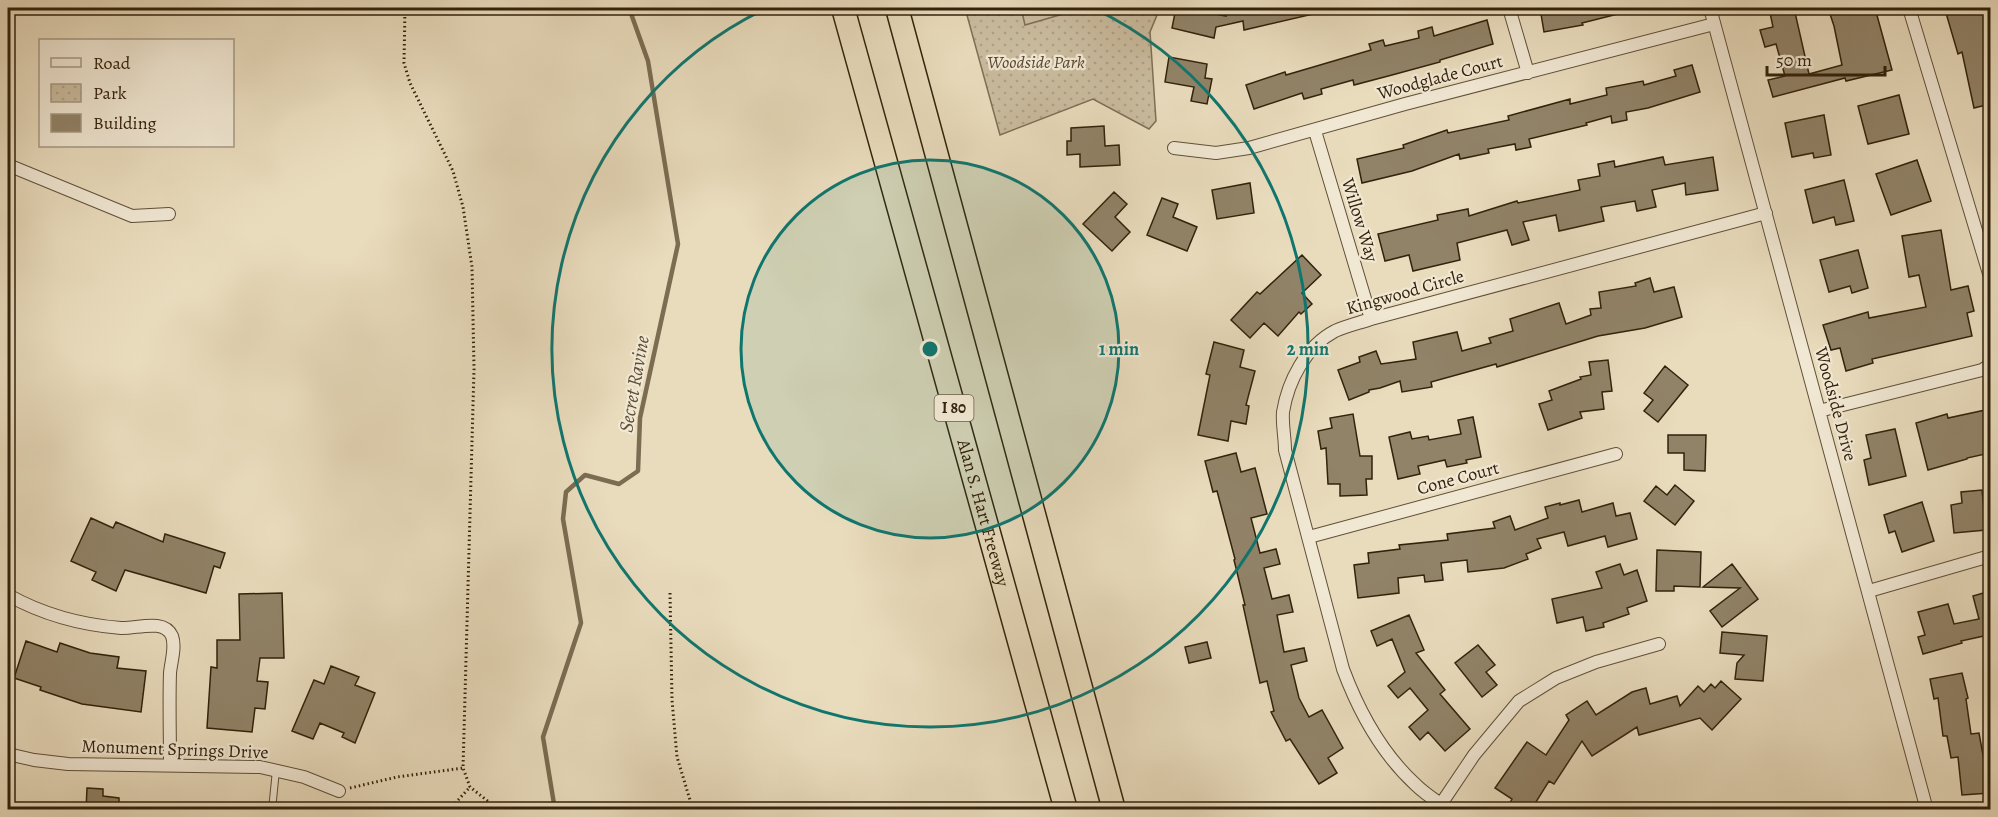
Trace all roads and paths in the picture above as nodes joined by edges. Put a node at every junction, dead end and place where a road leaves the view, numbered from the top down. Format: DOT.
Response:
graph roads {
  1 [pos="405,8"];
  2 [pos="843,8"];
  3 [pos="897,8"];
  4 [pos="1509,8"];
  5 [pos="1710,8"];
  6 [pos="1909,8"];
  7 [pos="1714,24"];
  8 [pos="1528,73"];
  9 [pos="1315,131"];
  10 [pos="1173,148"];
  11 [pos="8,165"];
  12 [pos="1766,213"];
  13 [pos="169,214"];
  14 [pos="1990,277"];
  15 [pos="1371,319"];
  16 [pos="1990,365"];
  17 [pos="1819,411"];
  18 [pos="1616,454"];
  19 [pos="1309,537"];
  20 [pos="1990,556"];
  21 [pos="1869,591"];
  22 [pos="670,593"];
  23 [pos="8,594"];
  24 [pos="1659,644"];
  25 [pos="8,754"];
  26 [pos="170,765"];
  27 [pos="463,768"];
  28 [pos="276,770"];
  29 [pos="470,787"];
  30 [pos="339,791"];
  31 [pos="1442,808"];
  32 [pos="272,810"];
  33 [pos="449,810"];
  34 [pos="499,810"];
  35 [pos="693,810"];
  36 [pos="1066,810"];
  37 [pos="1114,810"];
  38 [pos="1927,810"];
  1 -- 27 [label="path"];
  2 -- 36 [label="highway, Alan S. Hart Freeway / I 80"];
  3 -- 37 [label="highway"];
  4 -- 8 [label="street"];
  5 -- 7 [label="street, Woodside Drive"];
  6 -- 14 [label="street"];
  7 -- 8 [label="street, Woodglade Court"];
  7 -- 12 [label="street, Woodside Drive"];
  8 -- 9 [label="street, Woodglade Court"];
  9 -- 10 [label="street, Woodglade Court"];
  9 -- 15 [label="street, Willow Way"];
  11 -- 13 [label="street"];
  12 -- 15 [label="street, Kingwood Circle"];
  12 -- 17 [label="street, Woodside Drive"];
  15 -- 19 [label="street, Kingwood Circle"];
  16 -- 17 [label="street"];
  17 -- 21 [label="street, Woodside Drive"];
  18 -- 19 [label="street, Cone Court"];
  19 -- 31 [label="street, Kingwood Circle"];
  20 -- 21 [label="street"];
  21 -- 38 [label="street, Woodside Drive"];
  22 -- 35 [label="path"];
  23 -- 26 [label="street"];
  24 -- 31 [label="street"];
  25 -- 26 [label="street, Monument Springs Drive"];
  26 -- 28 [label="street, Monument Springs Drive"];
  27 -- 29 [label="path"];
  27 -- 30 [label="path"];
  28 -- 30 [label="street, Monument Springs Drive"];
  28 -- 32 [label="lane"];
  29 -- 33 [label="path"];
  29 -- 34 [label="path"];
}
